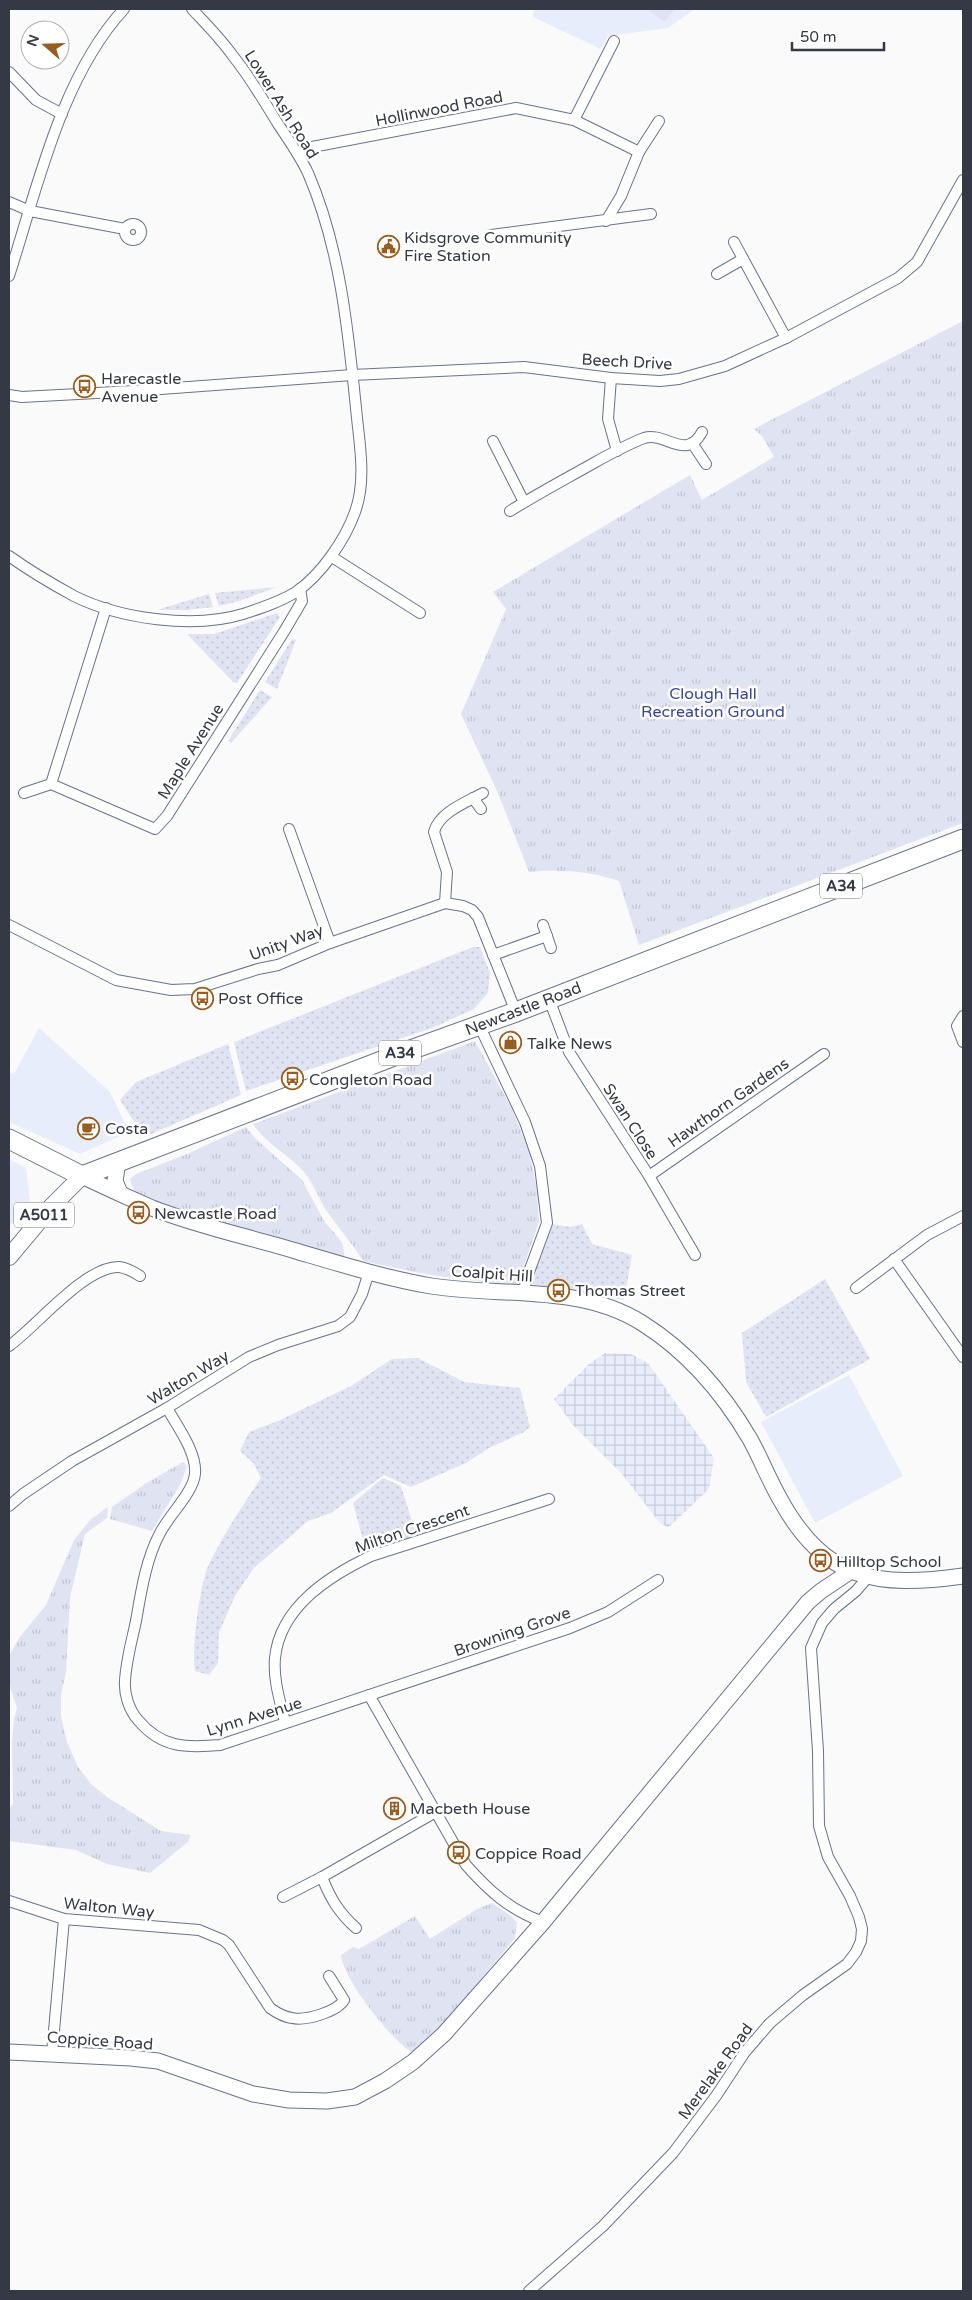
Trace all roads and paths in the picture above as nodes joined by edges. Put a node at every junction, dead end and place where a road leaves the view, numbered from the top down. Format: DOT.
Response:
graph roads {
  1 [pos="124,9"];
  2 [pos="192,9"];
  3 [pos="614,41"];
  4 [pos="9,72"];
  5 [pos="62,114"];
  6 [pos="574,120"];
  7 [pos="659,121"];
  8 [pos="639,152"];
  9 [pos="297,153"];
  10 [pos="963,180"];
  11 [pos="9,202"];
  12 [pos="30,211"];
  13 [pos="650,214"];
  14 [pos="606,221"];
  15 [pos="125,229"];
  16 [pos="490,235"];
  17 [pos="734,242"];
  18 [pos="743,259"];
  19 [pos="717,274"];
  20 [pos="9,276"];
  21 [pos="786,338"];
  22 [pos="352,375"];
  23 [pos="611,378"];
  24 [pos="9,395"];
  25 [pos="702,432"];
  26 [pos="493,441"];
  27 [pos="692,443"];
  28 [pos="617,451"];
  29 [pos="706,464"];
  30 [pos="524,502"];
  31 [pos="510,511"];
  32 [pos="9,556"];
  33 [pos="332,557"];
  34 [pos="300,589"];
  35 [pos="106,608"];
  36 [pos="420,613"];
  37 [pos="51,784"];
  38 [pos="24,793"];
  39 [pos="483,793"];
  40 [pos="473,798"];
  41 [pos="481,810"];
  42 [pos="289,829"];
  43 [pos="963,839"];
  44 [pos="445,903"];
  45 [pos="9,925"];
  46 [pos="543,925"];
  47 [pos="547,936"];
  48 [pos="330,943"];
  49 [pos="551,948"];
  50 [pos="494,955"];
  51 [pos="549,998"];
  52 [pos="516,1012"];
  53 [pos="963,1016"];
  54 [pos="479,1025"];
  55 [pos="963,1042"];
  56 [pos="824,1054"];
  57 [pos="9,1139"];
  58 [pos="118,1162"];
  59 [pos="82,1176"];
  60 [pos="649,1176"];
  61 [pos="120,1193"];
  62 [pos="963,1216"];
  63 [pos="696,1255"];
  64 [pos="9,1257"];
  65 [pos="894,1259"];
  66 [pos="369,1272"];
  67 [pos="140,1276"];
  68 [pos="856,1288"];
  69 [pos="524,1293"];
  70 [pos="9,1346"];
  71 [pos="963,1357"];
  72 [pos="167,1408"];
  73 [pos="549,1499"];
  74 [pos="9,1506"];
  75 [pos="851,1571"];
  76 [pos="963,1576"];
  77 [pos="868,1577"];
  78 [pos="658,1580"];
  79 [pos="369,1695"];
  80 [pos="285,1722"];
  81 [pos="434,1813"];
  82 [pos="322,1878"];
  83 [pos="283,1897"];
  84 [pos="9,1902"];
  85 [pos="64,1919"];
  86 [pos="543,1922"];
  87 [pos="356,1928"];
  88 [pos="328,1976"];
  89 [pos="9,2052"];
  90 [pos="52,2053"];
  91 [pos="529,2291"];
  1 -- 5 [label="street"];
  2 -- 9 [label="street, Lower Ash Road"];
  3 -- 6 [label="street"];
  4 -- 5 [label="street"];
  5 -- 12 [label="street"];
  6 -- 8 [label="street, Hollinwood Road"];
  6 -- 9 [label="street, Hollinwood Road"];
  7 -- 8 [label="street"];
  8 -- 14 [label="street"];
  9 -- 22 [label="street, Lower Ash Road"];
  10 -- 21 [label="street, Beech Drive"];
  11 -- 12 [label="street"];
  12 -- 15 [label="street"];
  12 -- 20 [label="street"];
  13 -- 14 [label="street"];
  14 -- 16 [label="street"];
  17 -- 18 [label="street"];
  18 -- 19 [label="street"];
  18 -- 21 [label="street"];
  21 -- 23 [label="street, Beech Drive"];
  22 -- 23 [label="street, Beech Drive"];
  22 -- 24 [label="street, Beech Drive"];
  22 -- 33 [label="street, Lower Ash Road"];
  23 -- 28 [label="street"];
  25 -- 27 [label="street"];
  26 -- 30 [label="street"];
  27 -- 28 [label="street"];
  27 -- 29 [label="street"];
  28 -- 30 [label="street"];
  30 -- 31 [label="street"];
  32 -- 35 [label="street, Lower Ash Road"];
  33 -- 34 [label="street, Lower Ash Road"];
  33 -- 36 [label="street"];
  34 -- 35 [label="street, Lower Ash Road"];
  34 -- 37 [label="street, Maple Avenue"];
  35 -- 37 [label="street"];
  37 -- 38 [label="street"];
  39 -- 40 [label="street"];
  40 -- 41 [label="street"];
  40 -- 44 [label="street"];
  42 -- 48 [label="street"];
  43 -- 51 [label="highway, Newcastle Road / A34"];
  44 -- 48 [label="street, Unity Way"];
  44 -- 50 [label="street"];
  45 -- 48 [label="street, Unity Way"];
  46 -- 47 [label="street"];
  47 -- 49 [label="street"];
  47 -- 50 [label="street"];
  50 -- 52 [label="street"];
  51 -- 52 [label="highway, Newcastle Road / A34"];
  51 -- 60 [label="street, Swan Close"];
  52 -- 54 [label="highway, Newcastle Road / A34"];
  53 -- 55 [label="street"];
  54 -- 58 [label="highway, Newcastle Road / A34"];
  54 -- 69 [label="street"];
  56 -- 60 [label="street, Hawthorn Gardens"];
  57 -- 59 [label="highway"];
  58 -- 59 [label="highway, Newcastle Road / A34"];
  58 -- 61 [label="street"];
  59 -- 61 [label="street, Coalpit Hill"];
  59 -- 64 [label="main road, A5011"];
  60 -- 63 [label="street, Swan Close"];
  61 -- 66 [label="street, Coalpit Hill"];
  62 -- 65 [label="street"];
  65 -- 68 [label="street"];
  65 -- 71 [label="street"];
  66 -- 69 [label="street, Coalpit Hill"];
  66 -- 72 [label="street, Walton Way"];
  67 -- 70 [label="street"];
  69 -- 75 [label="street, Coalpit Hill"];
  72 -- 74 [label="street, Walton Way"];
  72 -- 80 [label="street, Lynn Avenue"];
  73 -- 80 [label="street, Milton Crescent"];
  75 -- 77 [label="street, Coalpit Hill"];
  75 -- 86 [label="street, Coppice Road"];
  76 -- 77 [label="street, Coalpit Hill"];
  77 -- 91 [label="street, Merelake Road"];
  78 -- 79 [label="street, Browning Grove"];
  79 -- 80 [label="street, Lynn Avenue"];
  79 -- 81 [label="street"];
  81 -- 82 [label="street"];
  81 -- 86 [label="street"];
  82 -- 83 [label="street"];
  82 -- 87 [label="street"];
  84 -- 85 [label="street, Walton Way"];
  85 -- 88 [label="street, Walton Way"];
  85 -- 90 [label="street"];
  86 -- 90 [label="street, Coppice Road"];
  89 -- 90 [label="street, Coppice Road"];
}
